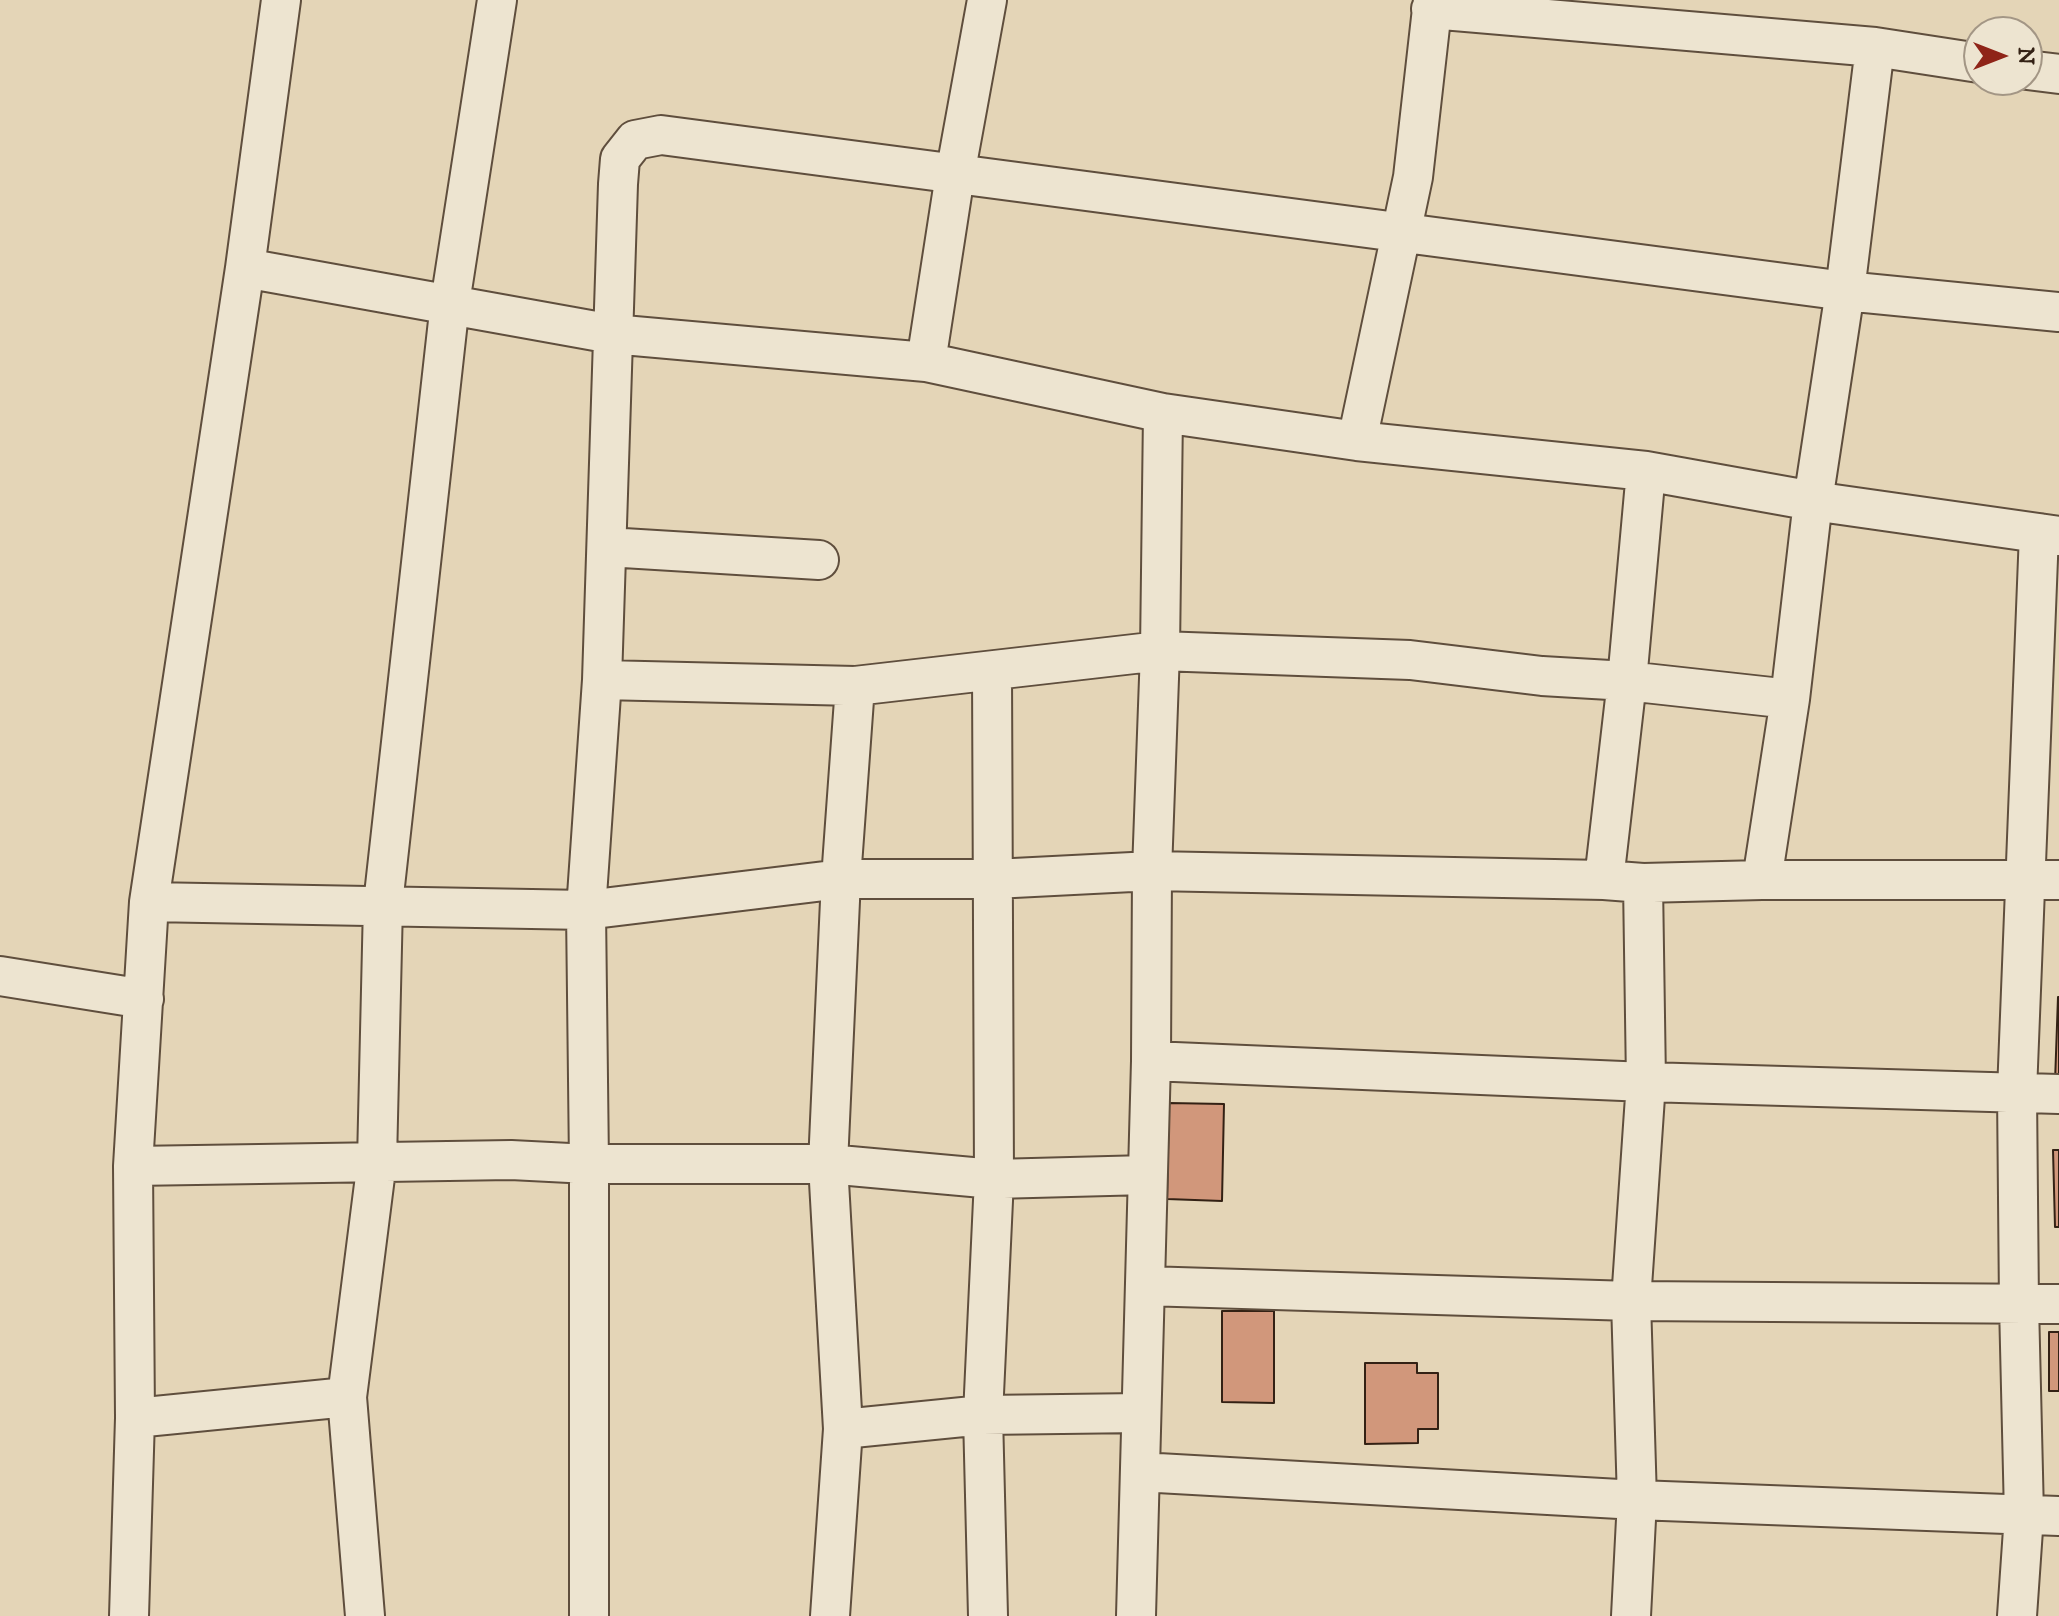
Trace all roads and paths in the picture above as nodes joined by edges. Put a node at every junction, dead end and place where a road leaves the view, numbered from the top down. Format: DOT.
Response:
graph roads {
  1 [pos="281,0"];
  2 [pos="497,0"];
  3 [pos="987,0"];
  4 [pos="1432,5"];
  5 [pos="1875,47"];
  6 [pos="1963,61"];
  7 [pos="955,175"];
  8 [pos="1400,232"];
  9 [pos="245,268"];
  10 [pos="1845,291"];
  11 [pos="450,303"];
  12 [pos="2059,312"];
  13 [pos="612,334"];
  14 [pos="926,362"];
  15 [pos="1163,413"];
  16 [pos="1357,441"];
  17 [pos="1646,471"];
  18 [pos="1813,501"];
  19 [pos="2049,534"];
  20 [pos="607,547"];
  21 [pos="819,560"];
  22 [pos="1160,651"];
  23 [pos="992,671"];
  24 [pos="602,680"];
  25 [pos="1627,681"];
  26 [pos="855,686"];
  27 [pos="1790,699"];
  28 [pos="1152,871"];
  29 [pos="841,879"];
  30 [pos="994,879"];
  31 [pos="1604,880"];
  32 [pos="1762,880"];
  33 [pos="2042,880"];
  34 [pos="1643,883"];
  35 [pos="149,902"];
  36 [pos="383,904"];
  37 [pos="586,910"];
  38 [pos="0,976"];
  39 [pos="144,999"];
  40 [pos="1151,1061"];
  41 [pos="1646,1082"];
  42 [pos="2017,1092"];
  43 [pos="2059,1094"];
  44 [pos="377,1161"];
  45 [pos="589,1164"];
  46 [pos="828,1164"];
  47 [pos="133,1166"];
  48 [pos="1147,1175"];
  49 [pos="994,1179"];
  50 [pos="1145,1286"];
  51 [pos="1631,1301"];
  52 [pos="2019,1304"];
  53 [pos="2059,1304"];
  54 [pos="347,1397"];
  55 [pos="1141,1413"];
  56 [pos="983,1415"];
  57 [pos="135,1418"];
  58 [pos="843,1429"];
  59 [pos="1140,1472"];
  60 [pos="1637,1500"];
  61 [pos="2042,1516"];
  62 [pos="129,1616"];
  63 [pos="365,1616"];
  64 [pos="589,1616"];
  65 [pos="830,1616"];
  66 [pos="988,1616"];
  67 [pos="1136,1616"];
  68 [pos="1631,1616"];
  69 [pos="2017,1616"];
  1 -- 9 [label="street"];
  2 -- 11 [label="street"];
  3 -- 7 [label="street"];
  4 -- 5 [label="street"];
  4 -- 8 [label="street"];
  5 -- 6 [label="street"];
  5 -- 10 [label="street"];
  7 -- 8 [label="street"];
  7 -- 13 [label="street"];
  7 -- 14 [label="street"];
  8 -- 10 [label="street"];
  8 -- 16 [label="street"];
  9 -- 11 [label="street"];
  9 -- 35 [label="street"];
  10 -- 12 [label="street"];
  10 -- 18 [label="street"];
  11 -- 13 [label="street"];
  11 -- 36 [label="street"];
  13 -- 14 [label="street"];
  13 -- 20 [label="street"];
  14 -- 15 [label="street"];
  15 -- 16 [label="street"];
  15 -- 22 [label="street"];
  16 -- 17 [label="street"];
  17 -- 18 [label="street"];
  17 -- 25 [label="street"];
  18 -- 19 [label="street"];
  18 -- 27 [label="street"];
  19 -- 33 [label="street"];
  20 -- 21 [label="street"];
  20 -- 24 [label="street"];
  22 -- 23 [label="street"];
  22 -- 25 [label="street"];
  22 -- 28 [label="street"];
  23 -- 26 [label="street"];
  23 -- 30 [label="street"];
  24 -- 26 [label="street"];
  24 -- 37 [label="street"];
  25 -- 27 [label="street"];
  25 -- 31 [label="street"];
  26 -- 29 [label="street"];
  27 -- 32 [label="street"];
  28 -- 30 [label="street"];
  28 -- 31 [label="street"];
  28 -- 40 [label="street"];
  29 -- 30 [label="street"];
  29 -- 37 [label="street"];
  29 -- 46 [label="street"];
  30 -- 49 [label="street"];
  31 -- 34 [label="street"];
  32 -- 33 [label="street"];
  32 -- 34 [label="street"];
  33 -- 42 [label="street"];
  34 -- 41 [label="street"];
  35 -- 36 [label="street"];
  35 -- 39 [label="street"];
  36 -- 37 [label="street"];
  36 -- 44 [label="street"];
  37 -- 45 [label="street"];
  38 -- 39 [label="street"];
  39 -- 47 [label="street"];
  40 -- 41 [label="street"];
  40 -- 48 [label="street"];
  41 -- 42 [label="street"];
  41 -- 51 [label="street"];
  42 -- 43 [label="street"];
  42 -- 52 [label="street"];
  44 -- 45 [label="street"];
  44 -- 47 [label="street"];
  44 -- 54 [label="street"];
  45 -- 46 [label="street"];
  45 -- 64 [label="street"];
  46 -- 49 [label="street"];
  46 -- 58 [label="street"];
  47 -- 57 [label="street"];
  48 -- 49 [label="street"];
  48 -- 50 [label="street"];
  49 -- 56 [label="street"];
  50 -- 51 [label="street"];
  50 -- 55 [label="street"];
  51 -- 52 [label="street"];
  51 -- 60 [label="street"];
  52 -- 53 [label="street"];
  52 -- 61 [label="street"];
  54 -- 57 [label="street"];
  54 -- 63 [label="street"];
  55 -- 56 [label="street"];
  55 -- 59 [label="street"];
  56 -- 58 [label="street"];
  56 -- 66 [label="street"];
  57 -- 62 [label="street"];
  58 -- 65 [label="street"];
  59 -- 60 [label="street"];
  59 -- 67 [label="street"];
  60 -- 61 [label="street"];
  60 -- 68 [label="street"];
  61 -- 69 [label="street"];
}
